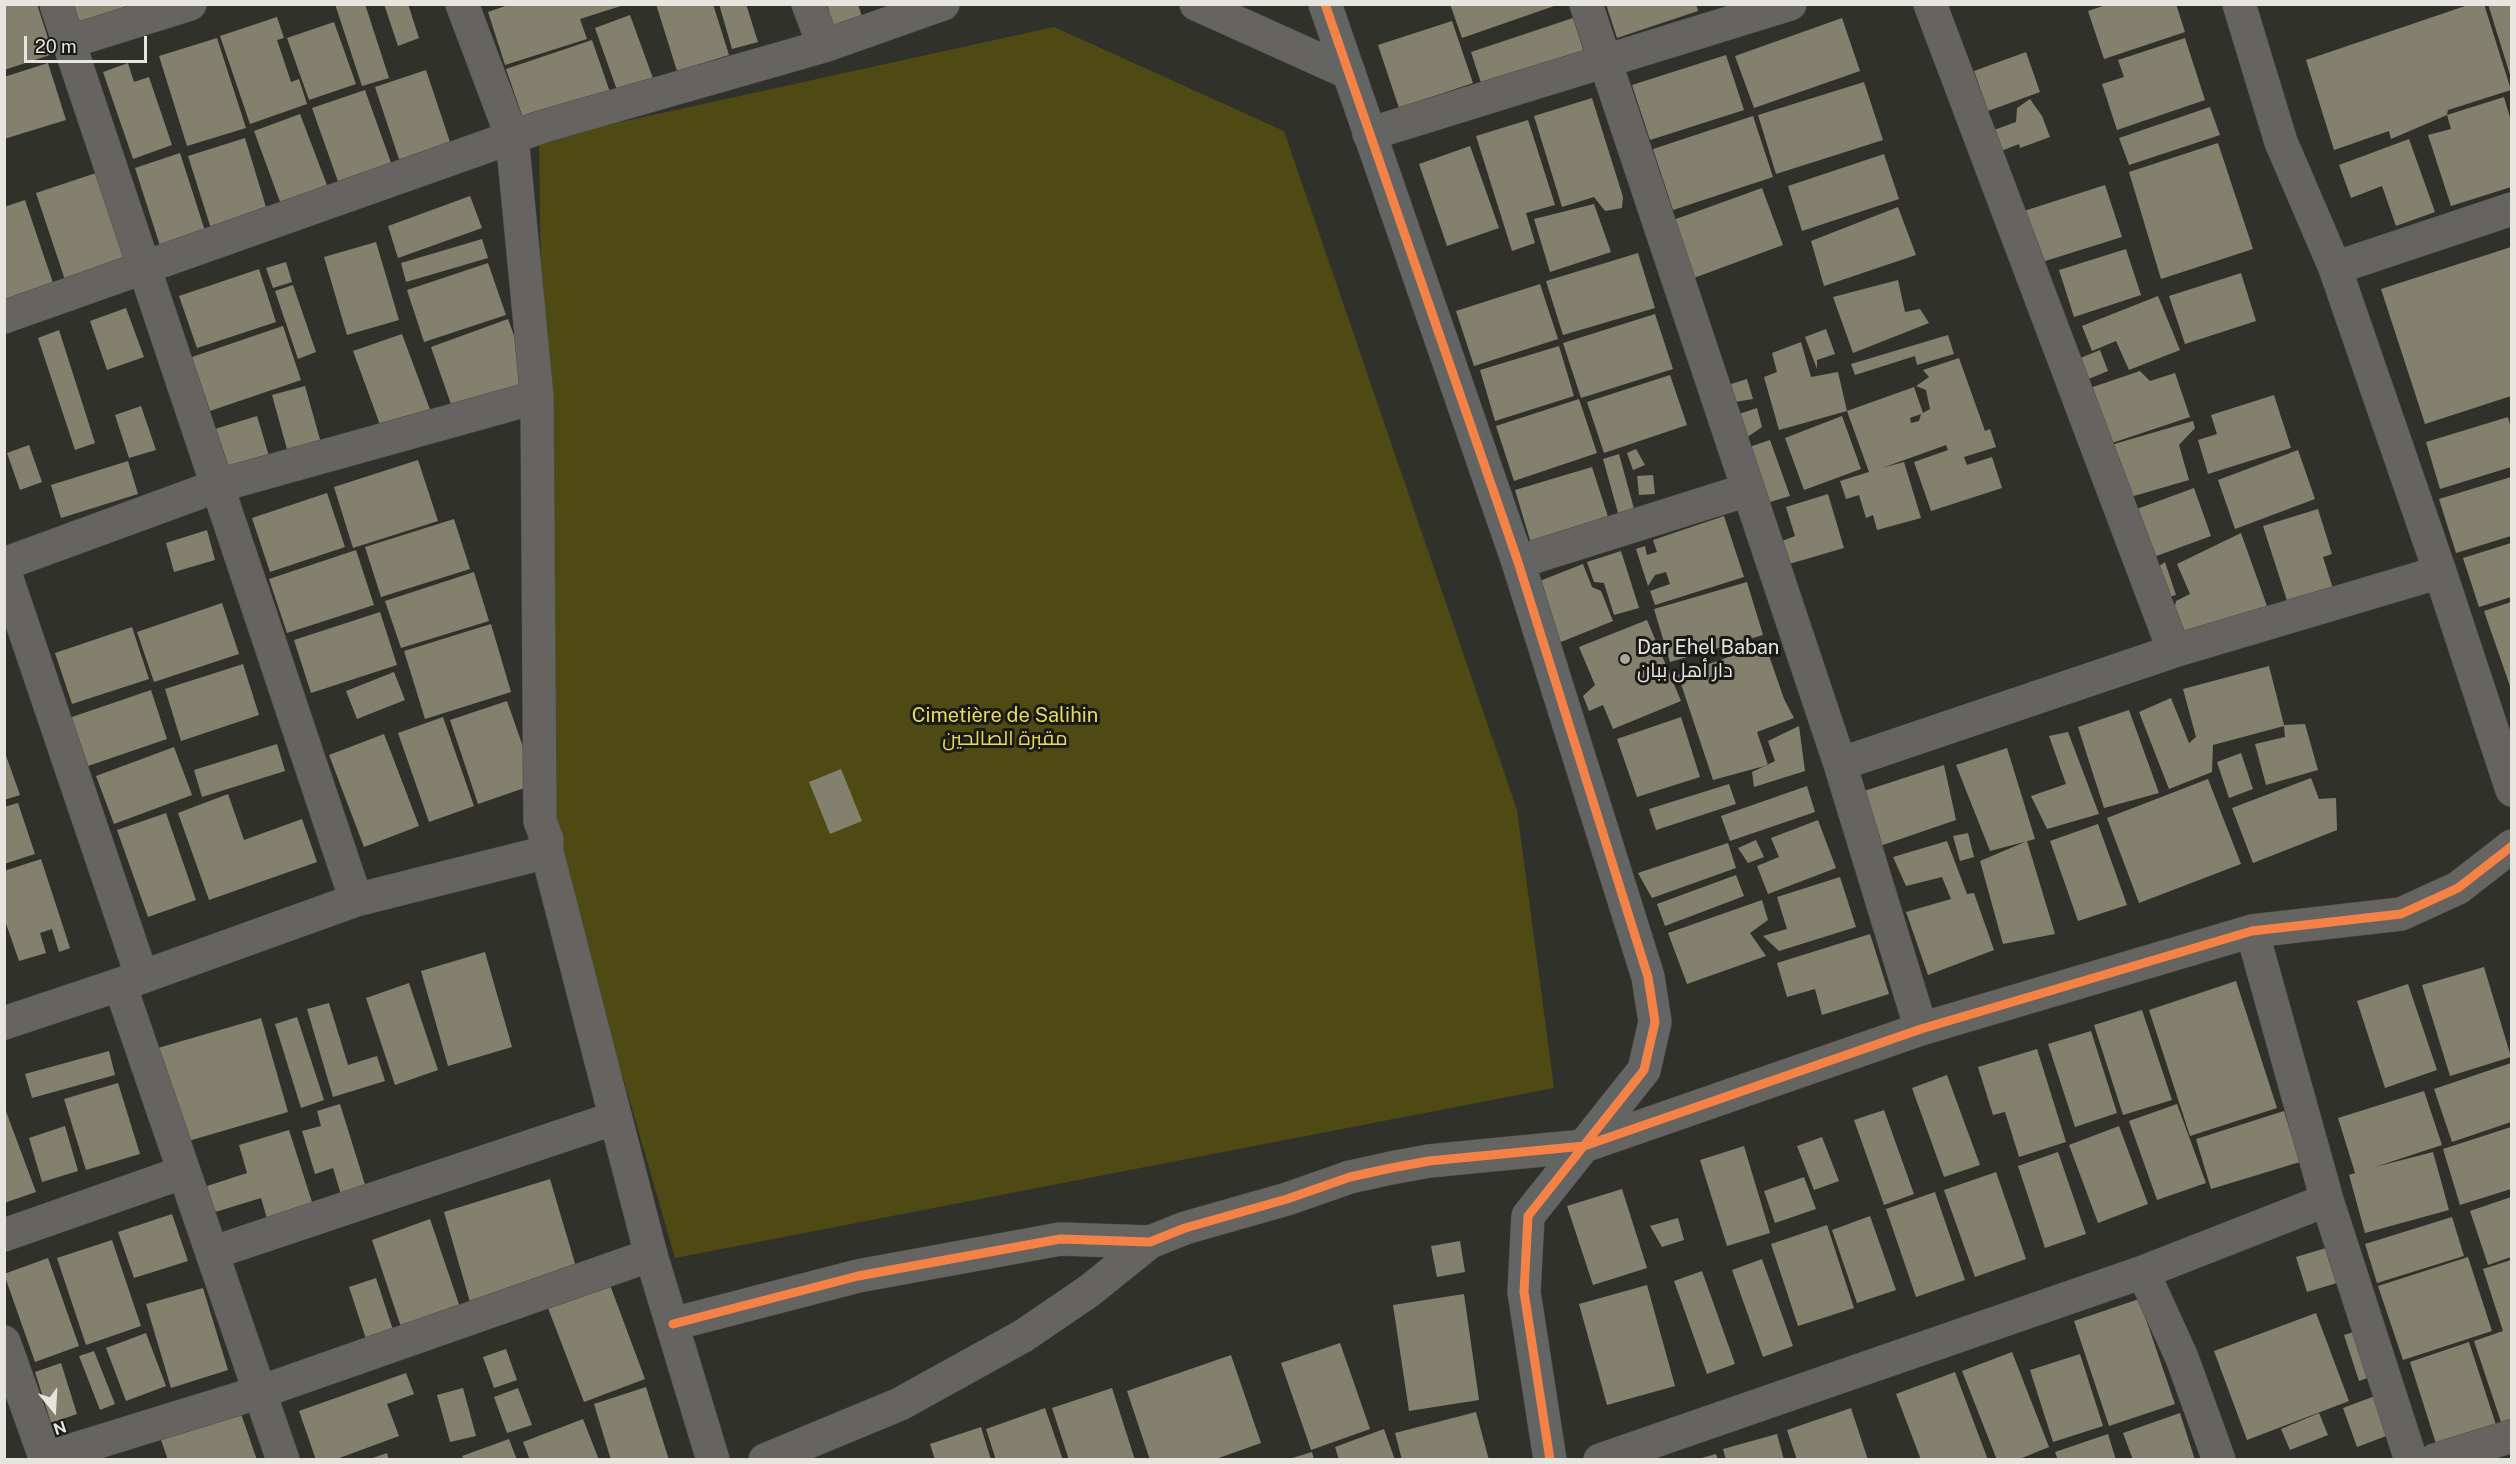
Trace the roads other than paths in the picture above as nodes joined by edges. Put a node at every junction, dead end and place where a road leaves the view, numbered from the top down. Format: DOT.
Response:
graph roads {
  1 [pos="56,4"];
  2 [pos="190,4"];
  3 [pos="462,4"];
  4 [pos="808,4"];
  5 [pos="942,4"];
  6 [pos="1196,4"];
  7 [pos="1325,4"];
  8 [pos="1586,4"];
  9 [pos="1790,4"];
  10 [pos="1930,4"];
  11 [pos="2245,6"];
  12 [pos="69,42"];
  13 [pos="824,46"];
  14 [pos="1605,62"];
  15 [pos="1349,73"];
  16 [pos="1368,134"];
  17 [pos="512,137"];
  18 [pos="2511,209"];
  19 [pos="144,266"];
  20 [pos="2335,268"];
  21 [pos="4,317"];
  22 [pos="537,397"];
  23 [pos="217,486"];
  24 [pos="1747,490"];
  25 [pos="1518,562"];
  26 [pos="4,564"];
  27 [pos="4,570"];
  28 [pos="2440,572"];
  29 [pos="2174,651"];
  30 [pos="1840,764"];
  31 [pos="2511,790"];
  32 [pos="2511,846"];
  33 [pos="547,852"];
  34 [pos="356,900"];
  35 [pos="2252,932"];
  36 [pos="131,981"];
  37 [pos="4,1023"];
  38 [pos="1921,1029"];
  39 [pos="615,1118"];
  40 [pos="1584,1146"];
  41 [pos="184,1172"];
  42 [pos="2327,1200"];
  43 [pos="4,1235"];
  44 [pos="1150,1242"];
  45 [pos="212,1253"];
  46 [pos="651,1255"];
  47 [pos="2143,1272"];
  48 [pos="673,1324"];
  49 [pos="4,1342"];
  50 [pos="260,1392"];
  51 [pos="2511,1436"];
  52 [pos="46,1459"];
  53 [pos="283,1460"];
  54 [pos="713,1460"];
  55 [pos="765,1460"];
  56 [pos="1550,1460"];
  57 [pos="1600,1460"];
  58 [pos="2219,1460"];
  59 [pos="2411,1460"];
  60 [pos="2435,1460"];
  1 -- 12 [label="street"];
  2 -- 12 [label="street"];
  3 -- 17 [label="street"];
  4 -- 13 [label="street"];
  5 -- 13 [label="street"];
  6 -- 15 [label="street"];
  7 -- 15 [label="street"];
  8 -- 14 [label="street"];
  9 -- 14 [label="street"];
  10 -- 29 [label="street"];
  11 -- 20 [label="street"];
  12 -- 19 [label="street"];
  13 -- 17 [label="street"];
  14 -- 16 [label="street"];
  14 -- 24 [label="street"];
  15 -- 16 [label="street"];
  16 -- 25 [label="street"];
  17 -- 19 [label="street"];
  17 -- 22 [label="street"];
  18 -- 20 [label="street"];
  19 -- 21 [label="street"];
  19 -- 23 [label="street"];
  20 -- 28 [label="street"];
  22 -- 23 [label="street"];
  22 -- 33 [label="street"];
  23 -- 26 [label="street"];
  23 -- 34 [label="street"];
  24 -- 25 [label="street"];
  24 -- 30 [label="street"];
  25 -- 40 [label="street"];
  27 -- 36 [label="street"];
  28 -- 29 [label="street"];
  28 -- 31 [label="street"];
  29 -- 30 [label="street"];
  30 -- 38 [label="street"];
  32 -- 35 [label="street"];
  33 -- 34 [label="street"];
  33 -- 39 [label="street"];
  34 -- 36 [label="street"];
  35 -- 38 [label="street"];
  35 -- 42 [label="street"];
  36 -- 37 [label="street"];
  36 -- 41 [label="street"];
  38 -- 40 [label="street"];
  39 -- 45 [label="street"];
  39 -- 46 [label="street"];
  40 -- 44 [label="street"];
  40 -- 56 [label="street"];
  41 -- 43 [label="street"];
  41 -- 45 [label="street"];
  42 -- 47 [label="street"];
  42 -- 59 [label="street"];
  44 -- 48 [label="street"];
  44 -- 55 [label="street"];
  45 -- 50 [label="street"];
  46 -- 48 [label="street"];
  46 -- 50 [label="street"];
  47 -- 57 [label="street"];
  47 -- 58 [label="street"];
  48 -- 54 [label="street"];
  49 -- 52 [label="street"];
  50 -- 52 [label="street"];
  50 -- 53 [label="street"];
  51 -- 60 [label="street"];
}
